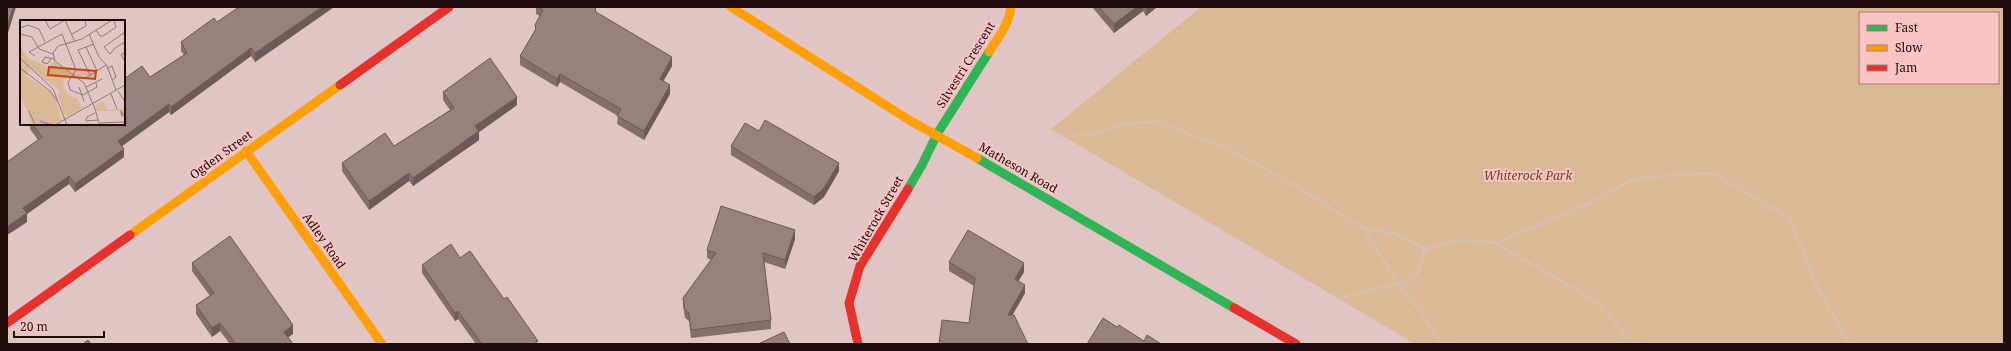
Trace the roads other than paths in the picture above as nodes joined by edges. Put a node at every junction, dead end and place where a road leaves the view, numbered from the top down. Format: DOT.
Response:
graph roads {
  1 [pos="449,7"];
  2 [pos="731,7"];
  3 [pos="1011,7"];
  4 [pos="938,134"];
  5 [pos="246,151"];
  6 [pos="7,323"];
  7 [pos="382,344"];
  8 [pos="858,344"];
  9 [pos="1296,344"];
  1 -- 5 [label="street, Ogden Street"];
  2 -- 4 [label="street, Matheson Road"];
  3 -- 4 [label="street, Silvestri Crescent"];
  4 -- 8 [label="street, Whiterock Street"];
  4 -- 9 [label="street, Matheson Road"];
  5 -- 6 [label="street, Ogden Street"];
  5 -- 7 [label="street, Adley Road"];
}
